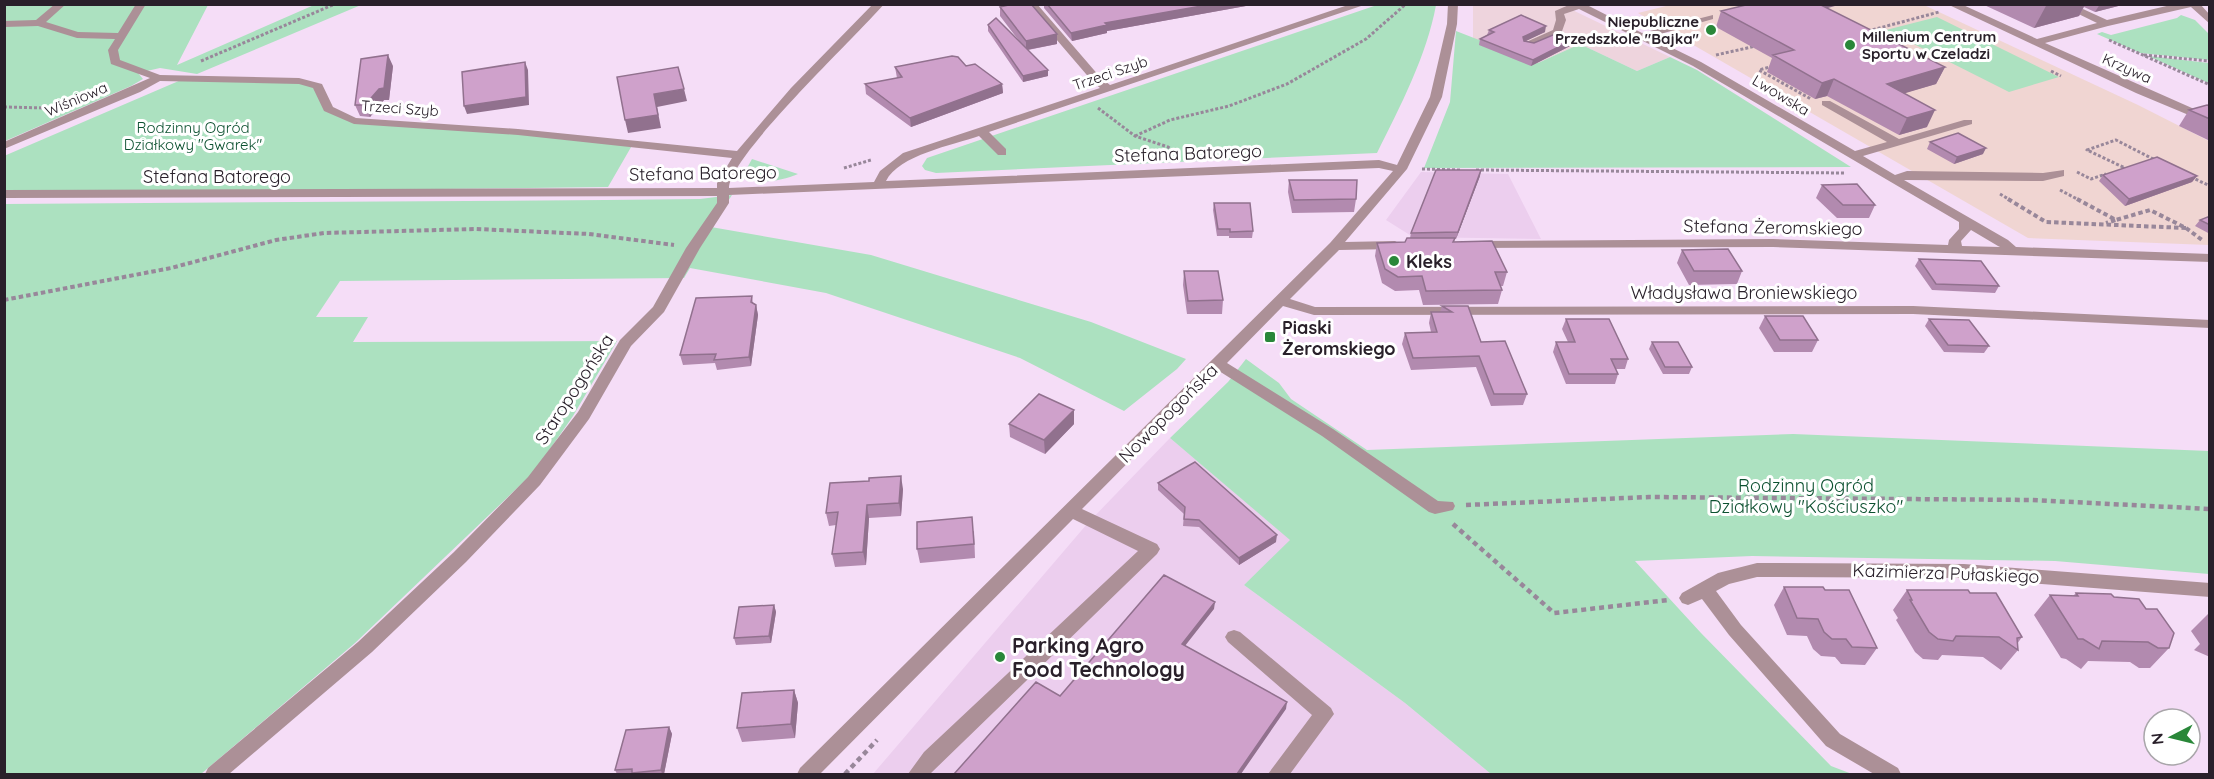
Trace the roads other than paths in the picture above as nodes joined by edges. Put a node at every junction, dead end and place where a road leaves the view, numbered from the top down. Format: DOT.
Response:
graph roads {
  1 [pos="61,4"];
  2 [pos="141,4"];
  3 [pos="879,4"];
  4 [pos="1031,4"];
  5 [pos="1453,4"];
  6 [pos="1952,4"];
  7 [pos="2062,4"];
  8 [pos="2194,4"];
  9 [pos="1356,5"];
  10 [pos="1578,5"];
  11 [pos="2210,6"];
  12 [pos="1709,17"];
  13 [pos="2210,21"];
  14 [pos="39,23"];
  15 [pos="2106,23"];
  16 [pos="4,24"];
  17 [pos="120,36"];
  18 [pos="1641,36"];
  19 [pos="2035,43"];
  20 [pos="1528,45"];
  21 [pos="158,78"];
  22 [pos="1109,89"];
  23 [pos="1820,102"];
  24 [pos="2207,119"];
  25 [pos="1968,122"];
  26 [pos="982,132"];
  27 [pos="1896,142"];
  28 [pos="4,146"];
  29 [pos="1002,152"];
  30 [pos="740,155"];
  31 [pos="1852,156"];
  32 [pos="1401,169"];
  33 [pos="2066,171"];
  34 [pos="1893,180"];
  35 [pos="878,186"];
  36 [pos="723,192"];
  37 [pos="4,194"];
  38 [pos="1965,222"];
  39 [pos="1413,245"];
  40 [pos="1460,245"];
  41 [pos="1335,246"];
  42 [pos="1955,250"];
  43 [pos="2013,252"];
  44 [pos="2209,252"];
  45 [pos="1279,300"];
  46 [pos="2210,324"];
  47 [pos="1217,364"];
  48 [pos="1441,507"];
  49 [pos="1071,511"];
  50 [pos="2210,590"];
  51 [pos="1234,637"];
  52 [pos="215,774"];
  53 [pos="807,774"];
  54 [pos="918,774"];
  55 [pos="1278,774"];
  56 [pos="1891,774"];
  1 -- 14 [label="street"];
  2 -- 17 [label="street"];
  3 -- 30 [label="street, Staropogońska"];
  4 -- 22 [label="street"];
  5 -- 32 [label="street, Nowopogońska"];
  6 -- 19 [label="street, Krzywa"];
  7 -- 15 [label="street"];
  8 -- 11 [label="street, Krzywa"];
  8 -- 13 [label="street"];
  8 -- 15 [label="street, Krzywa"];
  9 -- 22 [label="street, Trzeci Szyb"];
  10 -- 18 [label="street, Lwowska"];
  10 -- 20 [label="street"];
  12 -- 18 [label="street"];
  14 -- 16 [label="street"];
  14 -- 17 [label="street"];
  15 -- 19 [label="street, Krzywa"];
  17 -- 21 [label="street, Trzeci Szyb"];
  18 -- 31 [label="street, Lwowska"];
  19 -- 24 [label="street, Krzywa"];
  21 -- 28 [label="street, Wiśniowa"];
  21 -- 30 [label="street, Trzeci Szyb"];
  22 -- 26 [label="street, Trzeci Szyb"];
  23 -- 27 [label="street"];
  25 -- 27 [label="street"];
  26 -- 29 [label="street"];
  26 -- 35 [label="street, Trzeci Szyb"];
  27 -- 31 [label="street"];
  30 -- 36 [label="street, Staropogońska"];
  31 -- 34 [label="street, Lwowska"];
  32 -- 35 [label="street, Stefana Batorego"];
  32 -- 41 [label="street, Nowopogońska"];
  33 -- 34 [label="street"];
  34 -- 38 [label="street, Lwowska"];
  35 -- 36 [label="street, Stefana Batorego"];
  36 -- 37 [label="street, Stefana Batorego"];
  36 -- 52 [label="street, Staropogońska"];
  38 -- 42 [label="street"];
  38 -- 43 [label="street, Lwowska"];
  39 -- 41 [label="street"];
  40 -- 42 [label="street, Stefana Żeromskiego"];
  41 -- 45 [label="street, Nowopogońska"];
  42 -- 43 [label="street, Stefana Żeromskiego"];
  43 -- 44 [label="street, Stefana Żeromskiego"];
  45 -- 46 [label="street, Władysława Broniewskiego"];
  45 -- 47 [label="street, Nowopogońska"];
  47 -- 48 [label="street"];
  47 -- 49 [label="street, Nowopogońska"];
  49 -- 53 [label="street, Nowopogońska"];
  49 -- 54 [label="street"];
  50 -- 56 [label="street, Kazimierza Pułaskiego"];
  51 -- 55 [label="street"];
}
